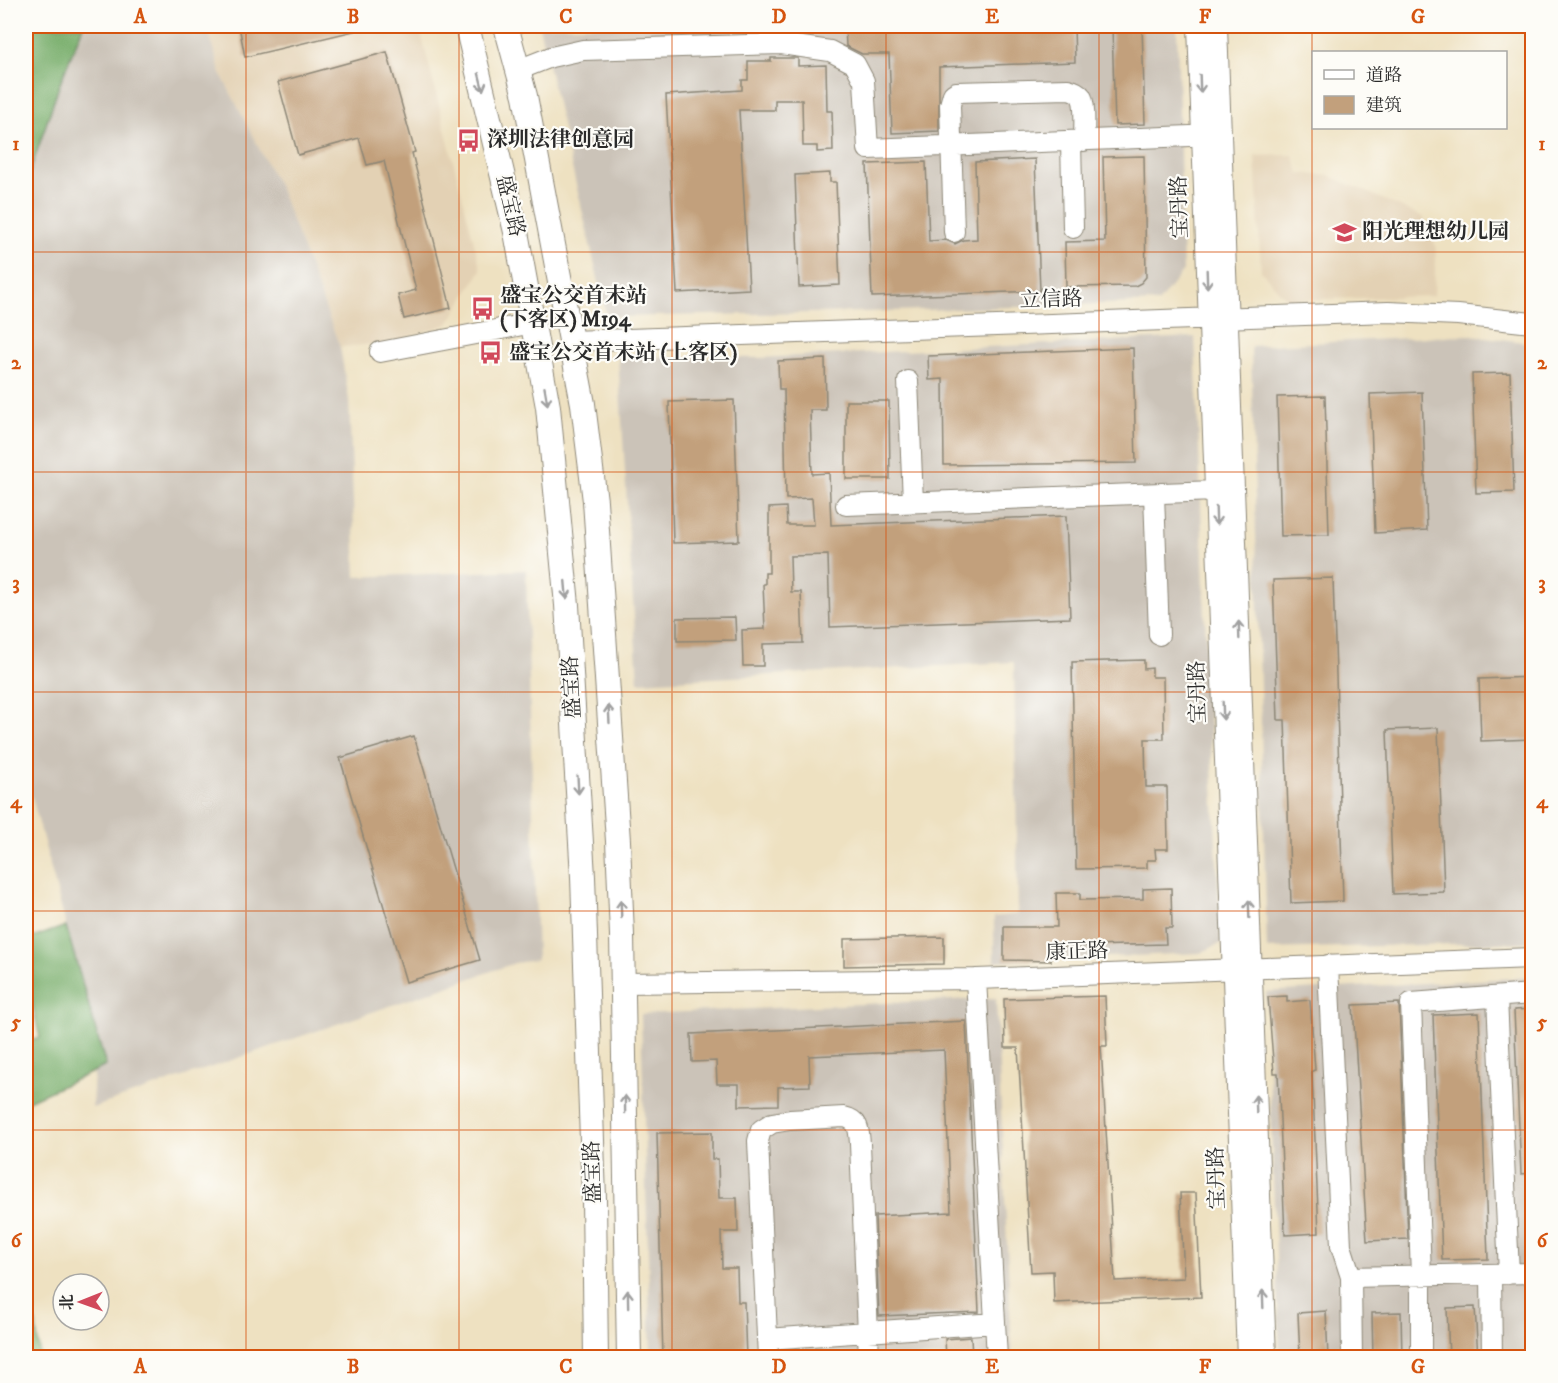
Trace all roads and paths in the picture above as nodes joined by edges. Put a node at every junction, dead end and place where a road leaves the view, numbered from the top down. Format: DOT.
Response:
graph roads {
  1 [pos="467,26"];
  2 [pos="506,26"];
  3 [pos="1198,26"];
  4 [pos="1217,26"];
  5 [pos="518,70"];
  6 [pos="1211,135"];
  7 [pos="1078,142"];
  8 [pos="951,146"];
  9 [pos="1073,228"];
  10 [pos="954,232"];
  11 [pos="1218,318"];
  12 [pos="533,323"];
  13 [pos="1533,323"];
  14 [pos="571,341"];
  15 [pos="380,352"];
  16 [pos="908,381"];
  17 [pos="1215,490"];
  18 [pos="1154,494"];
  19 [pos="913,502"];
  20 [pos="846,505"];
  21 [pos="1159,635"];
  22 [pos="1533,958"];
  23 [pos="1328,965"];
  24 [pos="1242,969"];
  25 [pos="976,980"];
  26 [pos="623,983"];
  27 [pos="1533,994"];
  28 [pos="1497,997"];
  29 [pos="1533,1273"];
  30 [pos="1500,1274"];
  31 [pos="1421,1275"];
  32 [pos="1351,1277"];
  33 [pos="995,1323"];
  34 [pos="868,1333"];
  35 [pos="767,1348"];
  36 [pos="596,1358"];
  37 [pos="629,1358"];
  38 [pos="869,1358"];
  39 [pos="997,1358"];
  40 [pos="1248,1358"];
  41 [pos="1266,1358"];
  42 [pos="1352,1358"];
  43 [pos="1421,1358"];
  44 [pos="1492,1358"];
  1 -- 12 [label="main road, 盛宝路, one-way"];
  2 -- 5 [label="main road, 盛宝路"];
  3 -- 6 [label="street, 宝丹路, one-way"];
  4 -- 6 [label="street, 宝丹路"];
  5 -- 8 [label="street"];
  5 -- 14 [label="main road, 盛宝路"];
  6 -- 7 [label="street"];
  6 -- 11 [label="street, 宝丹路"];
  7 -- 8 [label="street"];
  7 -- 8 [label="street"];
  7 -- 9 [label="street"];
  8 -- 10 [label="street"];
  11 -- 13 [label="street, 立信路"];
  11 -- 14 [label="street, 立信路"];
  11 -- 17 [label="street, 宝丹路"];
  24 -- 11 [label="street, 宝丹路, one-way"];
  12 -- 15 [label="street"];
  12 -- 36 [label="main road, 盛宝路, one-way"];
  26 -- 14 [label="main road, 盛宝路, one-way"];
  16 -- 19 [label="street"];
  17 -- 18 [label="street"];
  17 -- 24 [label="street, 宝丹路, one-way"];
  18 -- 19 [label="street"];
  18 -- 21 [label="street"];
  19 -- 20 [label="street"];
  22 -- 23 [label="street, 康正路"];
  23 -- 24 [label="street, 康正路"];
  23 -- 32 [label="street"];
  24 -- 25 [label="street, 康正路"];
  24 -- 40 [label="street, 宝丹路"];
  41 -- 24 [label="street, 宝丹路, one-way"];
  25 -- 26 [label="street, 康正路"];
  25 -- 33 [label="street"];
  37 -- 26 [label="main road, 盛宝路, one-way"];
  27 -- 28 [label="street"];
  28 -- 30 [label="street"];
  28 -- 31 [label="street"];
  29 -- 30 [label="street"];
  30 -- 31 [label="street"];
  30 -- 44 [label="street"];
  31 -- 32 [label="street"];
  31 -- 43 [label="street"];
  32 -- 42 [label="street"];
  33 -- 34 [label="street"];
  33 -- 39 [label="street"];
  34 -- 35 [label="street"];
  34 -- 35 [label="street"];
  34 -- 38 [label="street"];
}
